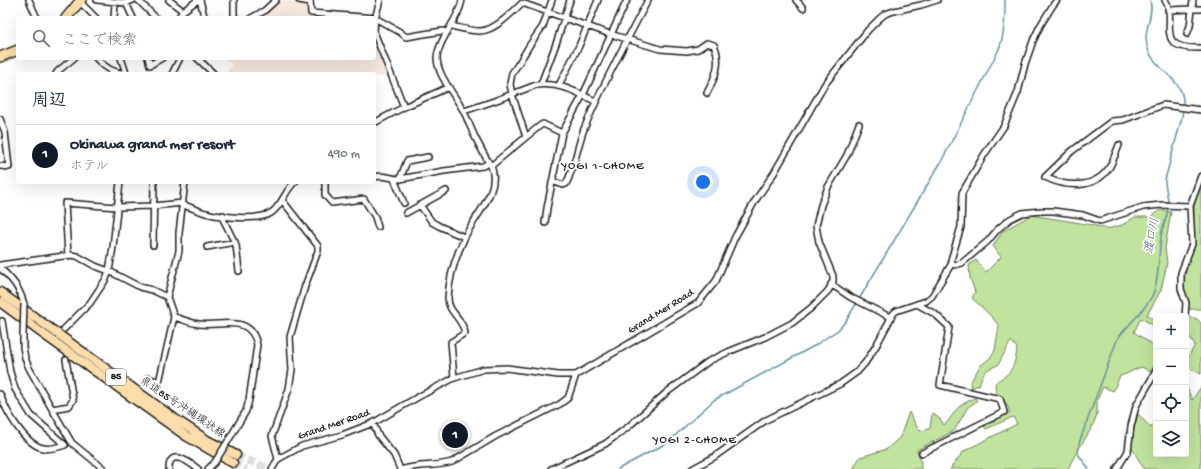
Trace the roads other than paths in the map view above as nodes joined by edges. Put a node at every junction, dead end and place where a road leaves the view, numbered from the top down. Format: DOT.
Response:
graph roads {
  1 [pos="29,0"];
  2 [pos="98,0"];
  3 [pos="133,0"];
  4 [pos="138,0"];
  5 [pos="169,0"];
  6 [pos="199,0"];
  7 [pos="234,0"];
  8 [pos="276,0"];
  9 [pos="299,0"];
  10 [pos="380,0"];
  11 [pos="462,0"];
  12 [pos="552,0"];
  13 [pos="570,0"];
  14 [pos="598,0"];
  15 [pos="627,0"];
  16 [pos="648,0"];
  17 [pos="796,0"];
  18 [pos="937,0"];
  19 [pos="1057,0"];
  20 [pos="1164,0"];
  21 [pos="1193,0"];
  22 [pos="81,1"];
  23 [pos="310,1"];
  24 [pos="114,3"];
  25 [pos="126,3"];
  26 [pos="803,8"];
  27 [pos="1192,9"];
  28 [pos="1201,9"];
  29 [pos="1168,10"];
  30 [pos="89,11"];
  31 [pos="183,11"];
  32 [pos="548,13"];
  33 [pos="36,16"];
  34 [pos="68,16"];
  35 [pos="89,16"];
  36 [pos="94,16"];
  37 [pos="114,16"];
  38 [pos="132,16"];
  39 [pos="154,16"];
  40 [pos="179,16"];
  41 [pos="204,16"];
  42 [pos="234,16"];
  43 [pos="255,16"];
  44 [pos="349,16"];
  45 [pos="376,16"];
  46 [pos="564,18"];
  47 [pos="376,19"];
  48 [pos="451,26"];
  49 [pos="586,26"];
  50 [pos="447,32"];
  51 [pos="610,34"];
  52 [pos="1187,34"];
  53 [pos="376,37"];
  54 [pos="627,40"];
  55 [pos="1201,48"];
  56 [pos="16,51"];
  57 [pos="0,57"];
  58 [pos="72,60"];
  59 [pos="98,60"];
  60 [pos="122,60"];
  61 [pos="149,60"];
  62 [pos="158,60"];
  63 [pos="179,60"];
  64 [pos="199,60"];
  65 [pos="57,72"];
  66 [pos="117,72"];
  67 [pos="126,72"];
  68 [pos="173,72"];
  69 [pos="212,72"];
  70 [pos="541,84"];
  71 [pos="559,85"];
  72 [pos="449,87"];
  73 [pos="706,93"];
  74 [pos="512,94"];
  75 [pos="583,95"];
  76 [pos="597,102"];
  77 [pos="404,107"];
  78 [pos="1201,110"];
  79 [pos="464,111"];
  80 [pos="0,119"];
  81 [pos="376,122"];
  82 [pos="859,124"];
  83 [pos="562,133"];
  84 [pos="526,137"];
  85 [pos="1119,145"];
  86 [pos="428,157"];
  87 [pos="490,165"];
  88 [pos="0,166"];
  89 [pos="376,176"];
  90 [pos="1201,176"];
  91 [pos="397,179"];
  92 [pos="552,181"];
  93 [pos="120,184"];
  94 [pos="154,184"];
  95 [pos="186,184"];
  96 [pos="292,184"];
  97 [pos="325,184"];
  98 [pos="446,191"];
  99 [pos="282,200"];
  100 [pos="404,202"];
  101 [pos="183,204"];
  102 [pos="420,205"];
  103 [pos="153,206"];
  104 [pos="1190,206"];
  105 [pos="118,207"];
  106 [pos="406,213"];
  107 [pos="223,215"];
  108 [pos="545,223"];
  109 [pos="378,227"];
  110 [pos="464,237"];
  111 [pos="235,242"];
  112 [pos="153,245"];
  113 [pos="207,247"];
  114 [pos="68,256"];
  115 [pos="952,263"];
  116 [pos="0,267"];
  117 [pos="109,271"];
  118 [pos="239,271"];
  119 [pos="831,284"];
  120 [pos="0,292"];
  121 [pos="167,297"];
  122 [pos="0,302"];
  123 [pos="917,304"];
  124 [pos="1185,313"];
  125 [pos="174,317"];
  126 [pos="890,317"];
  127 [pos="2,321"];
  128 [pos="64,329"];
  129 [pos="66,360"];
  130 [pos="576,375"];
  131 [pos="1153,376"];
  132 [pos="148,378"];
  133 [pos="454,378"];
  134 [pos="0,394"];
  135 [pos="52,409"];
  136 [pos="373,423"];
  137 [pos="72,443"];
  138 [pos="65,445"];
  139 [pos="922,454"];
  140 [pos="278,459"];
  141 [pos="104,469"];
  142 [pos="169,469"];
  143 [pos="198,469"];
  144 [pos="208,469"];
  145 [pos="272,469"];
  146 [pos="400,469"];
  147 [pos="404,469"];
  148 [pos="550,469"];
  149 [pos="692,469"];
  150 [pos="1117,469"];
  1 -- 33 [label="street"];
  2 -- 24 [label="street"];
  3 -- 25 [label="street"];
  4 -- 39 [label="street"];
  5 -- 31 [label="street"];
  6 -- 31 [label="street"];
  6 -- 41 [label="street"];
  7 -- 42 [label="street"];
  8 -- 43 [label="street"];
  9 -- 23 [label="street"];
  10 -- 45 [label="street"];
  11 -- 48 [label="street"];
  12 -- 32 [label="street"];
  13 -- 46 [label="street"];
  14 -- 49 [label="street"];
  15 -- 51 [label="street"];
  16 -- 54 [label="street"];
  17 -- 26 [label="street"];
  18 -- 130 [label="street, Grand Mer Road"];
  19 -- 115 [label="street"];
  20 -- 29 [label="street"];
  21 -- 27 [label="street"];
  22 -- 30 [label="street"];
  22 -- 34 [label="highway"];
  23 -- 44 [label="street"];
  24 -- 25 [label="street"];
  24 -- 37 [label="street"];
  25 -- 38 [label="street"];
  27 -- 28 [label="street"];
  27 -- 29 [label="street"];
  27 -- 52 [label="street"];
  29 -- 55 [label="street"];
  30 -- 35 [label="street"];
  30 -- 36 [label="street"];
  31 -- 40 [label="street"];
  32 -- 46 [label="street"];
  32 -- 48 [label="street"];
  32 -- 74 [label="street"];
  46 -- 49 [label="street"];
  46 -- 70 [label="street"];
  47 -- 50 [label="street"];
  48 -- 50 [label="street"];
  49 -- 51 [label="street"];
  49 -- 71 [label="street"];
  50 -- 72 [label="street"];
  51 -- 54 [label="street"];
  51 -- 75 [label="street"];
  53 -- 77 [label="street"];
  54 -- 73 [label="street"];
  54 -- 76 [label="street"];
  56 -- 57 [label="highway"];
  58 -- 65 [label="street"];
  59 -- 66 [label="street"];
  60 -- 67 [label="street"];
  61 -- 62 [label="street"];
  63 -- 68 [label="street"];
  64 -- 69 [label="street"];
  70 -- 71 [label="street"];
  70 -- 74 [label="street"];
  71 -- 75 [label="street"];
  72 -- 77 [label="street"];
  72 -- 79 [label="street"];
  74 -- 79 [label="street"];
  74 -- 84 [label="street"];
  75 -- 76 [label="street"];
  75 -- 83 [label="street"];
  76 -- 92 [label="street"];
  77 -- 81 [label="street"];
  78 -- 85 [label="street"];
  79 -- 87 [label="street"];
  80 -- 88 [label="street"];
  82 -- 119 [label="street"];
  83 -- 84 [label="street"];
  83 -- 92 [label="street"];
  84 -- 87 [label="street"];
  86 -- 91 [label="street"];
  87 -- 91 [label="street"];
  87 -- 110 [label="street"];
  89 -- 91 [label="street"];
  90 -- 104 [label="street"];
  91 -- 100 [label="street"];
  92 -- 108 [label="street"];
  93 -- 105 [label="street"];
  94 -- 103 [label="street"];
  95 -- 101 [label="street"];
  96 -- 99 [label="street"];
  97 -- 109 [label="street"];
  98 -- 102 [label="street"];
  99 -- 107 [label="street"];
  99 -- 140 [label="street"];
  101 -- 103 [label="street"];
  101 -- 107 [label="street"];
  101 -- 121 [label="street"];
  102 -- 106 [label="street"];
  102 -- 110 [label="street"];
  103 -- 105 [label="street"];
  103 -- 112 [label="street"];
  104 -- 115 [label="street"];
  104 -- 124 [label="street"];
  105 -- 114 [label="street"];
  105 -- 117 [label="street"];
  107 -- 111 [label="street"];
  110 -- 133 [label="street"];
  111 -- 113 [label="street"];
  111 -- 118 [label="street"];
  114 -- 116 [label="street"];
  114 -- 117 [label="street"];
  115 -- 123 [label="street"];
  116 -- 135 [label="street, bridge"];
  117 -- 121 [label="street"];
  117 -- 128 [label="street"];
  119 -- 126 [label="street"];
  119 -- 148 [label="street"];
  120 -- 122 [label="main road, 県道85号沖縄環状線 / 85"];
  121 -- 125 [label="street"];
  123 -- 126 [label="street"];
  123 -- 139 [label="street"];
  125 -- 132 [label="street"];
  125 -- 144 [label="street, bridge"];
  126 -- 149 [label="street"];
  127 -- 138 [label="street"];
  129 -- 135 [label="street"];
  130 -- 133 [label="street, Grand Mer Road"];
  130 -- 147 [label="street"];
  131 -- 150 [label="street"];
  133 -- 136 [label="street, Grand Mer Road"];
  134 -- 138 [label="street"];
  135 -- 137 [label="street"];
  136 -- 140 [label="street, Grand Mer Road"];
  136 -- 146 [label="street"];
  137 -- 138 [label="street"];
  137 -- 141 [label="street"];
  140 -- 145 [label="street"];
  142 -- 143 [label="street"];
}
